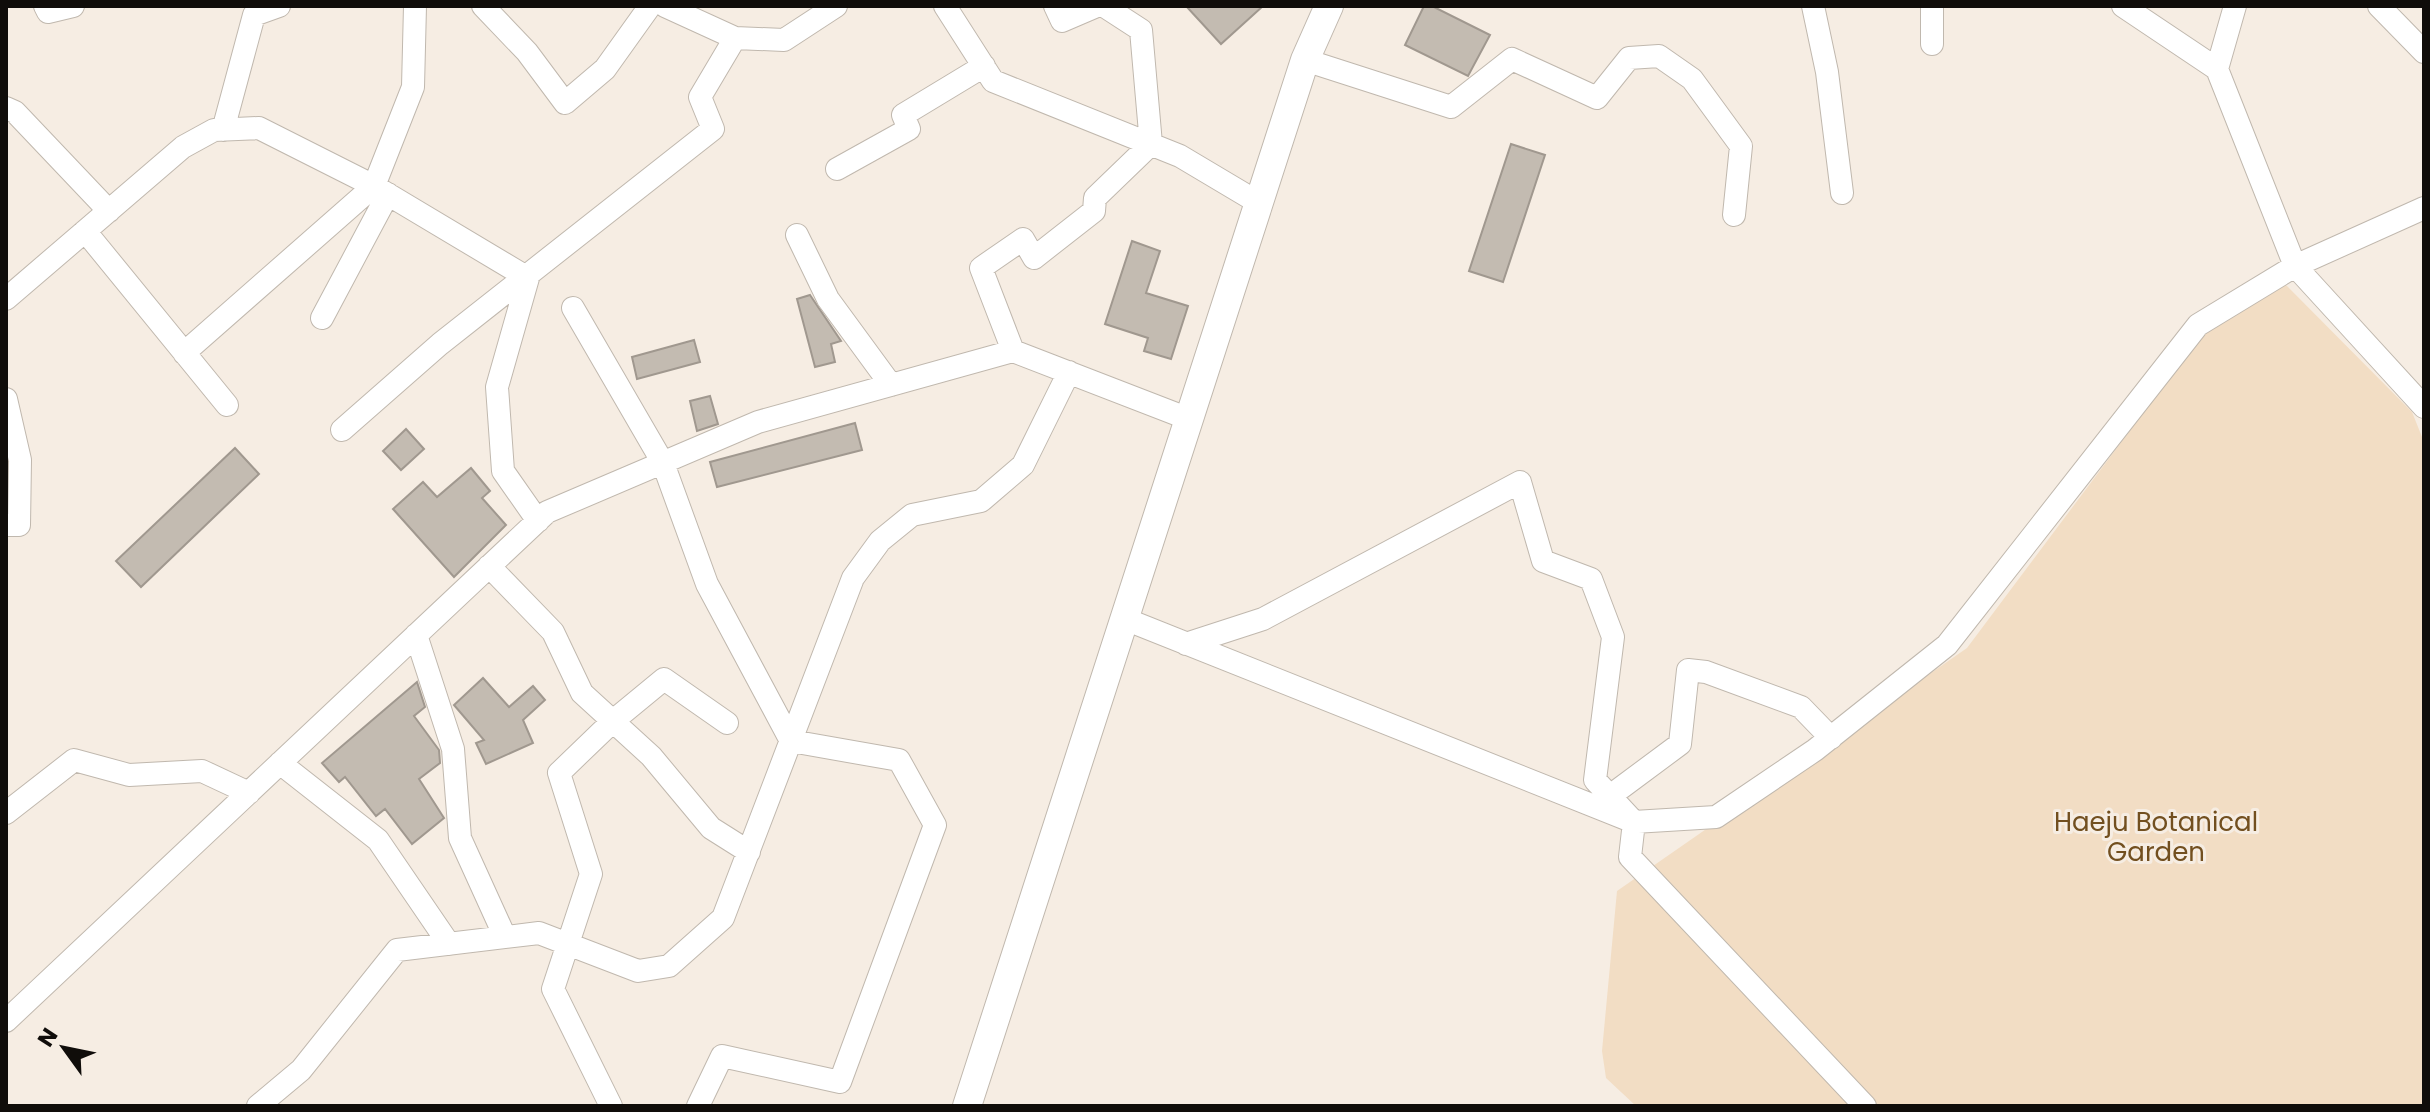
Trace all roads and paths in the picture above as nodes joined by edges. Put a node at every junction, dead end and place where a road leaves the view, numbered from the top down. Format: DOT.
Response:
graph roads {
  1 [pos="45,6"];
  2 [pos="73,6"];
  3 [pos="279,6"];
  4 [pos="415,6"];
  5 [pos="483,6"];
  6 [pos="650,6"];
  7 [pos="665,6"];
  8 [pos="836,6"];
  9 [pos="945,6"];
  10 [pos="1055,6"];
  11 [pos="1097,6"];
  12 [pos="1104,6"];
  13 [pos="1329,6"];
  14 [pos="1813,6"];
  15 [pos="1932,6"];
  16 [pos="2123,6"];
  17 [pos="2235,6"];
  18 [pos="2379,6"];
  19 [pos="735,38"];
  20 [pos="1932,44"];
  21 [pos="2424,52"];
  22 [pos="1305,60"];
  23 [pos="984,66"];
  24 [pos="2217,69"];
  25 [pos="6,108"];
  26 [pos="223,130"];
  27 [pos="1151,144"];
  28 [pos="837,169"];
  29 [pos="381,190"];
  30 [pos="1842,193"];
  31 [pos="1259,203"];
  32 [pos="2424,208"];
  33 [pos="109,211"];
  34 [pos="1734,215"];
  35 [pos="85,231"];
  36 [pos="797,235"];
  37 [pos="2295,266"];
  38 [pos="528,278"];
  39 [pos="7,296"];
  40 [pos="573,308"];
  41 [pos="322,318"];
  42 [pos="1013,351"];
  43 [pos="184,353"];
  44 [pos="1069,372"];
  45 [pos="891,385"];
  46 [pos="2420,397"];
  47 [pos="6,399"];
  48 [pos="227,405"];
  49 [pos="1189,419"];
  50 [pos="342,430"];
  51 [pos="663,463"];
  52 [pos="538,521"];
  53 [pos="6,525"];
  54 [pos="489,566"];
  55 [pos="1125,619"];
  56 [pos="416,635"];
  57 [pos="1186,644"];
  58 [pos="613,721"];
  59 [pos="727,723"];
  60 [pos="1831,738"];
  61 [pos="791,741"];
  62 [pos="280,763"];
  63 [pos="249,793"];
  64 [pos="1610,796"];
  65 [pos="6,813"];
  66 [pos="1634,822"];
  67 [pos="749,852"];
  68 [pos="505,937"];
  69 [pos="449,944"];
  70 [pos="568,944"];
  71 [pos="6,1021"];
  72 [pos="258,1106"];
  73 [pos="611,1106"];
  74 [pos="698,1106"];
  75 [pos="967,1106"];
  76 [pos="1865,1106"];
  1 -- 2 [label="street"];
  3 -- 26 [label="street"];
  4 -- 29 [label="street"];
  5 -- 6 [label="street"];
  7 -- 19 [label="street"];
  8 -- 19 [label="street"];
  9 -- 23 [label="street"];
  10 -- 11 [label="street"];
  12 -- 27 [label="street"];
  13 -- 22 [label="main road"];
  14 -- 30 [label="street"];
  15 -- 20 [label="street"];
  16 -- 24 [label="street"];
  17 -- 24 [label="street"];
  18 -- 21 [label="street"];
  19 -- 38 [label="street"];
  22 -- 31 [label="main road"];
  22 -- 34 [label="street"];
  23 -- 27 [label="street"];
  23 -- 28 [label="street"];
  24 -- 37 [label="street"];
  25 -- 33 [label="street"];
  26 -- 29 [label="street"];
  26 -- 33 [label="street"];
  27 -- 31 [label="street"];
  27 -- 42 [label="street"];
  29 -- 38 [label="street"];
  29 -- 41 [label="street"];
  29 -- 43 [label="street"];
  31 -- 49 [label="main road"];
  32 -- 37 [label="street"];
  33 -- 35 [label="street"];
  35 -- 39 [label="street"];
  35 -- 43 [label="street"];
  36 -- 45 [label="street"];
  37 -- 46 [label="street"];
  37 -- 60 [label="street"];
  38 -- 50 [label="street"];
  38 -- 52 [label="street"];
  40 -- 51 [label="street"];
  42 -- 44 [label="street"];
  42 -- 45 [label="street"];
  43 -- 48 [label="street"];
  44 -- 49 [label="street"];
  44 -- 61 [label="street"];
  45 -- 51 [label="street"];
  47 -- 53 [label="street"];
  49 -- 55 [label="main road"];
  51 -- 52 [label="street"];
  51 -- 61 [label="street"];
  52 -- 54 [label="street"];
  54 -- 56 [label="street"];
  54 -- 58 [label="street"];
  55 -- 57 [label="street"];
  55 -- 75 [label="main road"];
  56 -- 62 [label="street"];
  56 -- 68 [label="street"];
  57 -- 64 [label="street"];
  57 -- 66 [label="street"];
  58 -- 59 [label="street"];
  58 -- 67 [label="street"];
  58 -- 70 [label="street"];
  60 -- 64 [label="street"];
  60 -- 66 [label="street"];
  61 -- 67 [label="street"];
  61 -- 74 [label="street"];
  62 -- 63 [label="street"];
  62 -- 69 [label="street"];
  63 -- 65 [label="street"];
  63 -- 71 [label="street"];
  64 -- 66 [label="street"];
  66 -- 76 [label="street"];
  67 -- 70 [label="street"];
  68 -- 69 [label="street"];
  68 -- 70 [label="street"];
  69 -- 72 [label="street"];
  70 -- 73 [label="street"];
}
